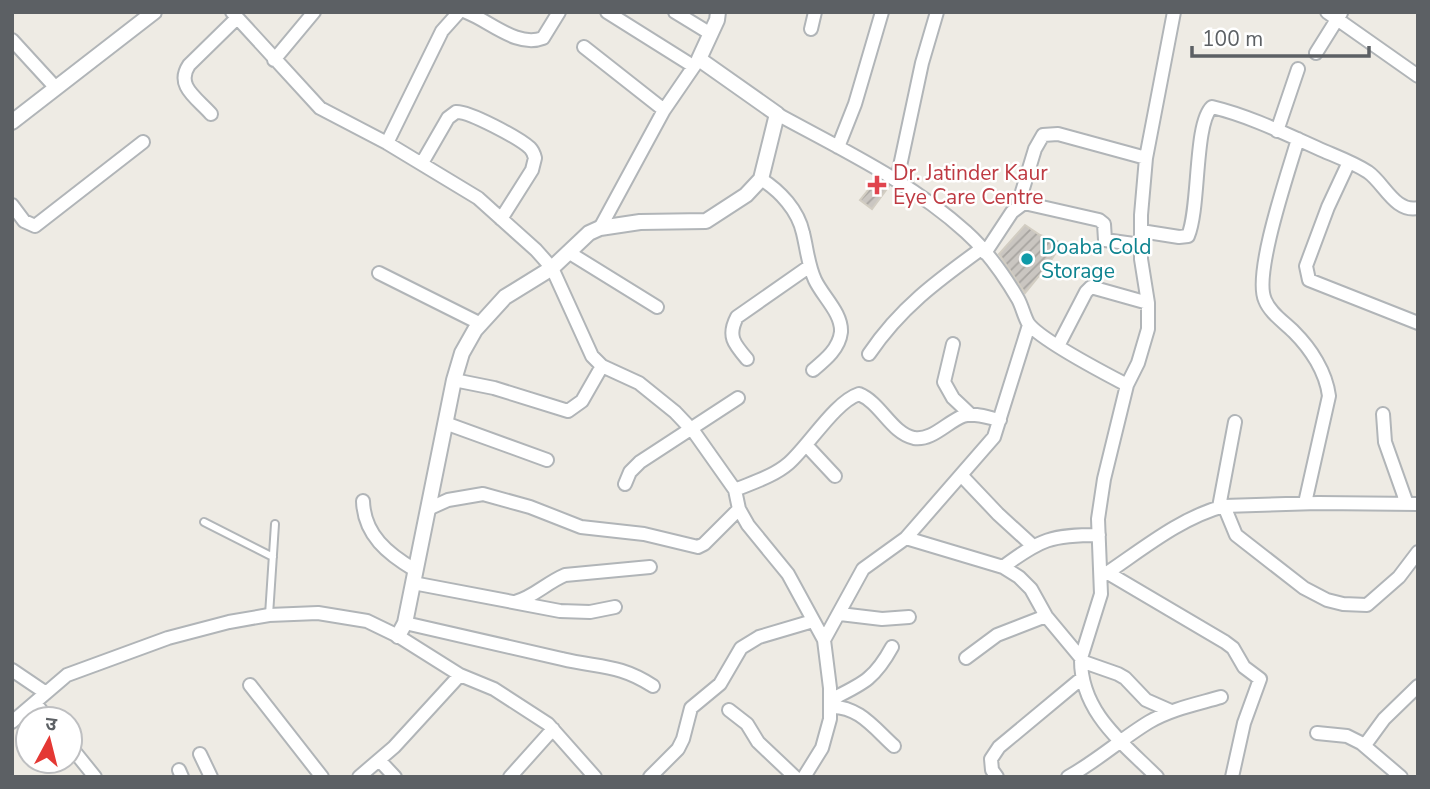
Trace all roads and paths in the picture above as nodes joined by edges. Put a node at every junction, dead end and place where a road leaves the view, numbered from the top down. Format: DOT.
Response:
graph roads {
  1 [pos="154,12"];
  2 [pos="314,12"];
  3 [pos="459,12"];
  4 [pos="466,12"];
  5 [pos="559,12"];
  6 [pos="607,12"];
  7 [pos="675,12"];
  8 [pos="718,12"];
  9 [pos="815,12"];
  10 [pos="882,12"];
  11 [pos="937,12"];
  12 [pos="1174,12"];
  13 [pos="1335,14"];
  14 [pos="235,15"];
  15 [pos="811,29"];
  16 [pos="710,34"];
  17 [pos="12,40"];
  18 [pos="584,47"];
  19 [pos="1316,53"];
  20 [pos="275,61"];
  21 [pos="696,63"];
  22 [pos="1298,69"];
  23 [pos="1418,76"];
  24 [pos="56,88"];
  25 [pos="664,110"];
  26 [pos="211,114"];
  27 [pos="777,114"];
  28 [pos="12,122"];
  29 [pos="1277,131"];
  30 [pos="1298,139"];
  31 [pos="143,142"];
  32 [pos="387,143"];
  33 [pos="838,148"];
  34 [pos="1146,158"];
  35 [pos="1349,162"];
  36 [pos="422,163"];
  37 [pos="761,179"];
  38 [pos="897,180"];
  39 [pos="12,205"];
  40 [pos="1018,205"];
  41 [pos="1418,208"];
  42 [pos="501,219"];
  43 [pos="600,228"];
  44 [pos="1141,231"];
  45 [pos="1141,245"];
  46 [pos="983,251"];
  47 [pos="568,252"];
  48 [pos="810,266"];
  49 [pos="552,268"];
  50 [pos="379,273"];
  51 [pos="1148,303"];
  52 [pos="657,307"];
  53 [pos="1418,323"];
  54 [pos="481,324"];
  55 [pos="1029,325"];
  56 [pos="953,344"];
  57 [pos="1058,346"];
  58 [pos="869,354"];
  59 [pos="747,359"];
  60 [pos="602,366"];
  61 [pos="813,370"];
  62 [pos="454,380"];
  63 [pos="1127,385"];
  64 [pos="738,397"];
  65 [pos="1383,414"];
  66 [pos="971,415"];
  67 [pos="1000,420"];
  68 [pos="1235,422"];
  69 [pos="445,423"];
  70 [pos="691,428"];
  71 [pos="807,446"];
  72 [pos="547,460"];
  73 [pos="961,475"];
  74 [pos="835,476"];
  75 [pos="625,484"];
  76 [pos="736,490"];
  77 [pos="363,501"];
  78 [pos="1305,503"];
  79 [pos="1412,504"];
  80 [pos="1221,506"];
  81 [pos="428,509"];
  82 [pos="739,509"];
  83 [pos="204,522"];
  84 [pos="275,524"];
  85 [pos="1099,535"];
  86 [pos="906,538"];
  87 [pos="1033,546"];
  88 [pos="1418,552"];
  89 [pos="273,557"];
  90 [pos="650,567"];
  91 [pos="1003,567"];
  92 [pos="1105,575"];
  93 [pos="414,576"];
  94 [pos="514,602"];
  95 [pos="615,607"];
  96 [pos="840,614"];
  97 [pos="269,615"];
  98 [pos="1045,616"];
  99 [pos="909,617"];
  100 [pos="813,621"];
  101 [pos="402,630"];
  102 [pos="824,640"];
  103 [pos="892,647"];
  104 [pos="966,659"];
  105 [pos="1081,659"];
  106 [pos="12,670"];
  107 [pos="460,675"];
  108 [pos="1082,678"];
  109 [pos="250,685"];
  110 [pos="653,686"];
  111 [pos="1418,686"];
  112 [pos="46,693"];
  113 [pos="1221,697"];
  114 [pos="34,703"];
  115 [pos="830,704"];
  116 [pos="729,710"];
  117 [pos="1171,711"];
  118 [pos="12,722"];
  119 [pos="553,729"];
  120 [pos="1317,733"];
  121 [pos="1121,743"];
  122 [pos="894,746"];
  123 [pos="1365,746"];
  124 [pos="200,754"];
  125 [pos="379,760"];
  126 [pos="84,763"];
  127 [pos="95,777"];
  128 [pos="211,777"];
  129 [pos="322,777"];
  130 [pos="359,777"];
  131 [pos="394,777"];
  132 [pos="510,777"];
  133 [pos="595,777"];
  134 [pos="650,777"];
  135 [pos="795,777"];
  136 [pos="804,777"];
  137 [pos="997,777"];
  138 [pos="1068,777"];
  139 [pos="1157,777"];
  140 [pos="1232,777"];
  141 [pos="1401,777"];
  1 -- 24 [label="street"];
  2 -- 20 [label="street"];
  3 -- 32 [label="street"];
  4 -- 5 [label="street"];
  6 -- 21 [label="street"];
  7 -- 16 [label="street"];
  8 -- 16 [label="street"];
  9 -- 15 [label="street"];
  10 -- 33 [label="street"];
  11 -- 38 [label="street"];
  12 -- 34 [label="street"];
  13 -- 19 [label="street"];
  13 -- 23 [label="street"];
  14 -- 20 [label="street"];
  14 -- 26 [label="street"];
  16 -- 21 [label="street"];
  17 -- 24 [label="street"];
  18 -- 25 [label="street"];
  20 -- 32 [label="street"];
  21 -- 25 [label="street"];
  21 -- 27 [label="street"];
  22 -- 29 [label="street"];
  24 -- 28 [label="street"];
  25 -- 43 [label="street"];
  27 -- 33 [label="street"];
  27 -- 37 [label="street"];
  29 -- 30 [label="street"];
  29 -- 44 [label="street"];
  30 -- 35 [label="street"];
  30 -- 78 [label="street"];
  31 -- 39 [label="street"];
  32 -- 36 [label="street"];
  33 -- 38 [label="street"];
  34 -- 40 [label="street"];
  34 -- 44 [label="street"];
  35 -- 41 [label="street"];
  35 -- 53 [label="street"];
  36 -- 42 [label="street"];
  36 -- 42 [label="street"];
  37 -- 43 [label="street"];
  37 -- 48 [label="street"];
  38 -- 46 [label="street"];
  40 -- 45 [label="street"];
  40 -- 46 [label="street"];
  42 -- 49 [label="street"];
  43 -- 47 [label="street"];
  44 -- 45 [label="street"];
  45 -- 51 [label="street"];
  46 -- 55 [label="street"];
  46 -- 58 [label="street"];
  47 -- 49 [label="street"];
  47 -- 52 [label="street"];
  48 -- 59 [label="street"];
  48 -- 61 [label="street"];
  49 -- 54 [label="street"];
  49 -- 60 [label="street"];
  50 -- 54 [label="street"];
  51 -- 57 [label="street"];
  51 -- 63 [label="street"];
  54 -- 62 [label="street"];
  55 -- 57 [label="street"];
  55 -- 67 [label="street"];
  56 -- 66 [label="street"];
  57 -- 63 [label="street"];
  60 -- 62 [label="street"];
  60 -- 70 [label="street"];
  62 -- 69 [label="street"];
  63 -- 85 [label="street"];
  64 -- 70 [label="street"];
  65 -- 79 [label="street"];
  66 -- 67 [label="street"];
  66 -- 71 [label="street"];
  67 -- 73 [label="street"];
  68 -- 80 [label="street"];
  69 -- 72 [label="street"];
  69 -- 81 [label="street"];
  70 -- 75 [label="street"];
  70 -- 76 [label="street"];
  71 -- 74 [label="street"];
  71 -- 76 [label="street"];
  73 -- 86 [label="street"];
  73 -- 87 [label="street"];
  76 -- 82 [label="street"];
  77 -- 93 [label="street"];
  78 -- 79 [label="street"];
  78 -- 80 [label="street"];
  80 -- 88 [label="street"];
  80 -- 92 [label="street"];
  81 -- 82 [label="street"];
  81 -- 93 [label="street"];
  82 -- 100 [label="street"];
  83 -- 89 [label="lane"];
  84 -- 89 [label="lane"];
  85 -- 87 [label="street"];
  85 -- 92 [label="street"];
  86 -- 91 [label="street"];
  86 -- 96 [label="street"];
  87 -- 91 [label="street"];
  89 -- 97 [label="lane"];
  90 -- 94 [label="street"];
  91 -- 98 [label="street"];
  92 -- 105 [label="street"];
  92 -- 140 [label="street"];
  93 -- 94 [label="street"];
  93 -- 101 [label="street"];
  94 -- 95 [label="street"];
  96 -- 99 [label="street"];
  96 -- 102 [label="street"];
  97 -- 101 [label="street"];
  97 -- 112 [label="street"];
  98 -- 104 [label="street"];
  98 -- 105 [label="street"];
  100 -- 102 [label="street"];
  100 -- 134 [label="street"];
  101 -- 107 [label="street"];
  101 -- 110 [label="street"];
  102 -- 115 [label="street"];
  103 -- 115 [label="street"];
  105 -- 108 [label="street"];
  105 -- 117 [label="street"];
  106 -- 112 [label="street"];
  107 -- 119 [label="street"];
  107 -- 125 [label="street"];
  108 -- 121 [label="street"];
  108 -- 137 [label="street"];
  109 -- 129 [label="street"];
  111 -- 123 [label="street"];
  112 -- 114 [label="street"];
  113 -- 117 [label="street"];
  114 -- 118 [label="street"];
  115 -- 122 [label="street"];
  115 -- 136 [label="street"];
  116 -- 135 [label="street"];
  117 -- 121 [label="street"];
  119 -- 132 [label="street"];
  119 -- 133 [label="street"];
  120 -- 123 [label="street"];
  121 -- 138 [label="street"];
  121 -- 139 [label="street"];
  123 -- 141 [label="street"];
  124 -- 128 [label="street"];
  125 -- 130 [label="street"];
  125 -- 131 [label="street"];
  126 -- 127 [label="street"];
}
